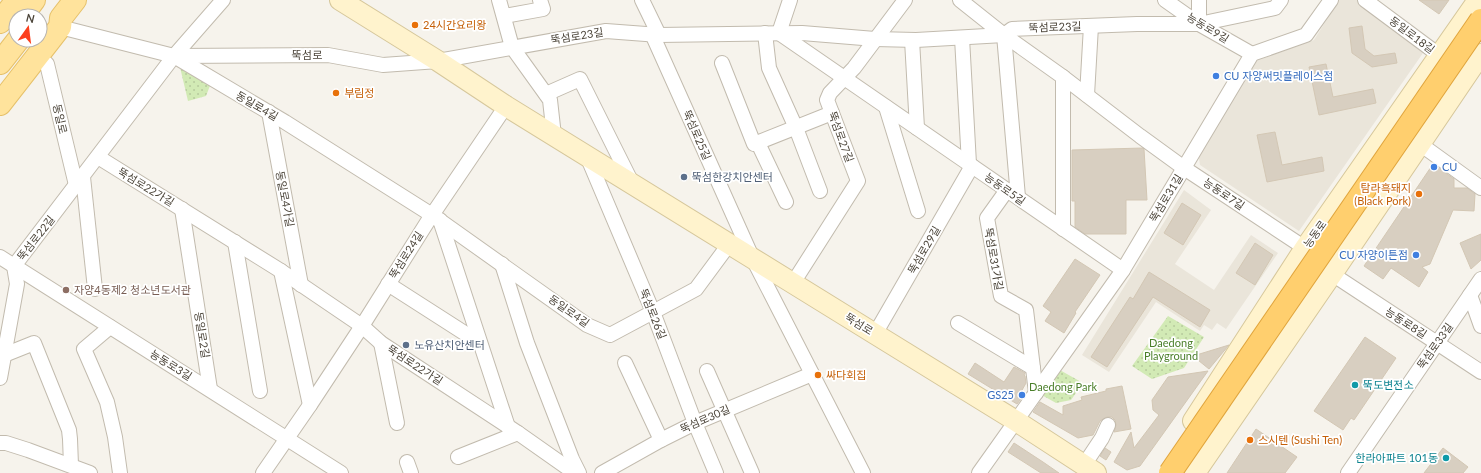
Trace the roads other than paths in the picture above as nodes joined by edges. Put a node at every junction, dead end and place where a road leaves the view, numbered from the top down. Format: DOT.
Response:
graph roads {
  1 [pos="17,0"];
  2 [pos="75,0"];
  3 [pos="223,0"];
  4 [pos="340,0"];
  5 [pos="499,0"];
  6 [pos="540,0"];
  7 [pos="642,0"];
  8 [pos="790,0"];
  9 [pos="905,0"];
  10 [pos="960,0"];
  11 [pos="1165,0"];
  12 [pos="1199,0"];
  13 [pos="1281,0"];
  14 [pos="1331,0"];
  15 [pos="1365,0"];
  16 [pos="1478,0"];
  17 [pos="366,9"];
  18 [pos="504,16"];
  19 [pos="1481,20"];
  20 [pos="0,22"];
  21 [pos="1199,24"];
  22 [pos="1091,26"];
  23 [pos="48,29"];
  24 [pos="1481,32"];
  25 [pos="772,33"];
  26 [pos="8,34"];
  27 [pos="655,35"];
  28 [pos="1004,35"];
  29 [pos="962,38"];
  30 [pos="48,39"];
  31 [pos="875,39"];
  32 [pos="912,40"];
  33 [pos="0,44"];
  34 [pos="512,47"];
  35 [pos="24,48"];
  36 [pos="31,48"];
  37 [pos="34,48"];
  38 [pos="43,48"];
  39 [pos="1252,54"];
  40 [pos="1481,54"];
  41 [pos="1439,55"];
  42 [pos="174,56"];
  43 [pos="438,61"];
  44 [pos="0,63"];
  45 [pos="722,63"];
  46 [pos="1063,77"];
  47 [pos="844,78"];
  48 [pos="0,84"];
  49 [pos="546,94"];
  50 [pos="1087,95"];
  51 [pos="0,104"];
  52 [pos="506,106"];
  53 [pos="886,107"];
  54 [pos="269,112"];
  55 [pos="832,113"];
  56 [pos="796,128"];
  57 [pos="917,128"];
  58 [pos="554,136"];
  59 [pos="758,142"];
  60 [pos="1420,144"];
  61 [pos="587,156"];
  62 [pos="98,157"];
  63 [pos="971,165"];
  64 [pos="1184,168"];
  65 [pos="80,181"];
  66 [pos="633,184"];
  67 [pos="1481,188"];
  68 [pos="820,191"];
  69 [pos="1012,194"];
  70 [pos="786,202"];
  71 [pos="182,209"];
  72 [pos="918,211"];
  73 [pos="436,217"];
  74 [pos="1063,228"];
  75 [pos="235,242"];
  76 [pos="730,243"];
  77 [pos="1305,248"];
  78 [pos="0,257"];
  79 [pos="752,257"];
  80 [pos="502,264"];
  81 [pos="14,266"];
  82 [pos="1124,270"];
  83 [pos="282,271"];
  84 [pos="1332,274"];
  85 [pos="1481,279"];
  86 [pos="793,283"];
  87 [pos="388,284"];
  88 [pos="302,285"];
  89 [pos="95,289"];
  90 [pos="1470,296"];
  91 [pos="653,312"];
  92 [pos="958,322"];
  93 [pos="362,326"];
  94 [pos="1481,326"];
  95 [pos="110,327"];
  96 [pos="875,334"];
  97 [pos="381,343"];
  98 [pos="480,343"];
  99 [pos="1437,344"];
  100 [pos="4,355"];
  101 [pos="625,363"];
  102 [pos="1033,368"];
  103 [pos="707,371"];
  104 [pos="1481,372"];
  105 [pos="812,374"];
  106 [pos="0,378"];
  107 [pos="210,389"];
  108 [pos="260,391"];
  109 [pos="1036,393"];
  110 [pos="310,405"];
  111 [pos="724,411"];
  112 [pos="1016,421"];
  113 [pos="397,423"];
  114 [pos="695,423"];
  115 [pos="1108,425"];
  116 [pos="513,430"];
  117 [pos="286,438"];
  118 [pos="661,440"];
  119 [pos="0,443"];
  120 [pos="458,457"];
  121 [pos="71,466"];
  122 [pos="620,469"];
  123 [pos="1090,469"];
  124 [pos="90,473"];
  125 [pos="120,473"];
  126 [pos="263,473"];
  127 [pos="341,473"];
  128 [pos="578,473"];
  129 [pos="602,473"];
  130 [pos="716,473"];
  131 [pos="752,473"];
  132 [pos="863,473"];
  133 [pos="979,473"];
  134 [pos="1159,473"];
  135 [pos="1170,473"];
  136 [pos="1179,473"];
  137 [pos="1195,473"];
  138 [pos="1348,473"];
  1 -- 20 [label="main road"];
  2 -- 23 [label="main road"];
  3 -- 42 [label="street, 뚝섬로22길"];
  4 -- 17 [label="main road, 뚝섬로"];
  5 -- 18 [label="street"];
  6 -- 18 [label="street"];
  7 -- 27 [label="street, 뚝섬로25길"];
  8 -- 25 [label="street"];
  9 -- 31 [label="street, 뚝섬로27길"];
  10 -- 28 [label="street, 능동로7길"];
  11 -- 21 [label="street, 능동로9길"];
  12 -- 21 [label="street"];
  13 -- 21 [label="street, 뚝섬로23길"];
  14 -- 39 [label="street"];
  15 -- 41 [label="street, 동일로18길"];
  16 -- 41 [label="main road, 능동로"];
  17 -- 43 [label="main road, 뚝섬로"];
  18 -- 34 [label="street"];
  19 -- 135 [label="highway, bridge"];
  21 -- 22 [label="street, 뚝섬로23길"];
  21 -- 39 [label="street, 능동로9길"];
  22 -- 28 [label="street, 뚝섬로23길"];
  22 -- 50 [label="street"];
  24 -- 136 [label="highway"];
  25 -- 27 [label="street, 뚝섬로23길"];
  25 -- 31 [label="street, 뚝섬로23길"];
  25 -- 47 [label="street, 능동로5길"];
  25 -- 56 [label="street"];
  26 -- 33 [label="main road"];
  27 -- 34 [label="street, 뚝섬로23길"];
  27 -- 79 [label="street, 뚝섬로25길"];
  28 -- 29 [label="street, 뚝섬로23길"];
  28 -- 46 [label="street, 능동로7길"];
  28 -- 69 [label="street"];
  29 -- 32 [label="street, 뚝섬로23길"];
  29 -- 63 [label="street"];
  30 -- 42 [label="street, 동일로4길"];
  31 -- 32 [label="street, 뚝섬로23길"];
  31 -- 47 [label="street, 뚝섬로27길"];
  32 -- 57 [label="street"];
  34 -- 43 [label="street, 뚝섬로23길"];
  34 -- 49 [label="street"];
  35 -- 44 [label="main road"];
  36 -- 48 [label="main road"];
  37 -- 51 [label="main road"];
  38 -- 65 [label="street, 동일로"];
  39 -- 64 [label="street, 뚝섬로31길"];
  40 -- 60 [label="main road"];
  41 -- 77 [label="main road, 능동로"];
  42 -- 43 [label="street, 뚝섬로"];
  42 -- 54 [label="street, 동일로4길"];
  42 -- 62 [label="street, 뚝섬로22길"];
  43 -- 52 [label="main road, 뚝섬로"];
  45 -- 59 [label="street"];
  46 -- 50 [label="street, 능동로7길"];
  46 -- 74 [label="street"];
  47 -- 53 [label="street, 능동로5길"];
  47 -- 55 [label="street, 뚝섬로27길"];
  49 -- 58 [label="street"];
  49 -- 66 [label="street"];
  50 -- 64 [label="street, 능동로7길"];
  52 -- 58 [label="main road, 뚝섬로"];
  52 -- 73 [label="street, 뚝섬로24길"];
  53 -- 57 [label="street, 능동로5길"];
  53 -- 72 [label="street"];
  54 -- 73 [label="street, 동일로4길"];
  54 -- 88 [label="street, 동일로4가길"];
  55 -- 56 [label="street"];
  55 -- 86 [label="street, 뚝섬로27길"];
  56 -- 59 [label="street"];
  56 -- 68 [label="street"];
  57 -- 63 [label="street, 능동로5길"];
  58 -- 61 [label="main road, 뚝섬로"];
  59 -- 70 [label="street"];
  60 -- 67 [label="street"];
  60 -- 84 [label="main road"];
  61 -- 66 [label="main road, 뚝섬로"];
  61 -- 91 [label="street, 뚝섬로26길"];
  62 -- 65 [label="street, 뚝섬로22길"];
  62 -- 71 [label="street, 뚝섬로22가길"];
  63 -- 69 [label="street, 능동로5길"];
  63 -- 96 [label="street, 뚝섬로29길"];
  64 -- 77 [label="street, 능동로7길"];
  64 -- 82 [label="street, 뚝섬로31길"];
  65 -- 81 [label="street, 뚝섬로22길"];
  65 -- 89 [label="street"];
  66 -- 76 [label="main road, 뚝섬로"];
  69 -- 74 [label="street, 능동로5길"];
  69 -- 102 [label="street, 뚝섬로31가길"];
  71 -- 75 [label="street, 뚝섬로22가길"];
  71 -- 107 [label="street, 동일로2길"];
  73 -- 80 [label="street, 동일로4길"];
  73 -- 87 [label="street, 뚝섬로24길"];
  73 -- 98 [label="street"];
  74 -- 82 [label="street, 능동로5길"];
  75 -- 83 [label="street, 뚝섬로22가길"];
  75 -- 108 [label="street"];
  76 -- 79 [label="main road, 뚝섬로"];
  76 -- 91 [label="street, 동일로4길"];
  77 -- 134 [label="main road, 능동로"];
  78 -- 81 [label="street, 능동로3길"];
  79 -- 86 [label="main road, 뚝섬로"];
  79 -- 105 [label="street"];
  80 -- 91 [label="street, 동일로4길"];
  80 -- 128 [label="street"];
  81 -- 95 [label="street, 능동로3길"];
  81 -- 100 [label="street, 뚝섬로22길"];
  82 -- 109 [label="street, 뚝섬로31길"];
  83 -- 88 [label="street, 뚝섬로22가길"];
  83 -- 110 [label="street"];
  84 -- 99 [label="street, 능동로8길"];
  84 -- 137 [label="main road"];
  85 -- 90 [label="street, 뚝섬로33길"];
  86 -- 96 [label="main road, 뚝섬로"];
  87 -- 93 [label="street, 뚝섬로24길"];
  87 -- 98 [label="street"];
  88 -- 93 [label="street, 뚝섬로22가길"];
  90 -- 94 [label="street"];
  90 -- 99 [label="street, 뚝섬로33길"];
  91 -- 114 [label="street, 뚝섬로26길"];
  92 -- 102 [label="street"];
  93 -- 97 [label="street, 뚝섬로22가길"];
  93 -- 110 [label="street, 뚝섬로24길"];
  95 -- 107 [label="street, 능동로3길"];
  95 -- 125 [label="street"];
  96 -- 112 [label="main road, 뚝섬로"];
  97 -- 113 [label="street"];
  97 -- 116 [label="street, 뚝섬로22가길"];
  98 -- 116 [label="street"];
  99 -- 104 [label="street, 능동로8길"];
  99 -- 138 [label="street, 뚝섬로33길"];
  100 -- 106 [label="street, 뚝섬로22길"];
  100 -- 121 [label="street"];
  101 -- 118 [label="street"];
  102 -- 109 [label="street, 뚝섬로31가길"];
  103 -- 111 [label="street"];
  105 -- 111 [label="street, 뚝섬로30길"];
  105 -- 132 [label="street"];
  107 -- 117 [label="street, 능동로3길"];
  109 -- 112 [label="street, 뚝섬로31길"];
  110 -- 117 [label="street, 뚝섬로24길"];
  111 -- 114 [label="street, 뚝섬로30길"];
  111 -- 131 [label="street"];
  112 -- 123 [label="main road, 뚝섬로"];
  112 -- 133 [label="street, 뚝섬로31길"];
  114 -- 118 [label="street, 뚝섬로30길"];
  114 -- 130 [label="street, 뚝섬로26길"];
  115 -- 123 [label="street, 뚝섬로"];
  116 -- 120 [label="street"];
  116 -- 128 [label="street, 뚝섬로22가길"];
  117 -- 126 [label="street, 뚝섬로24길"];
  117 -- 127 [label="street, 능동로3길"];
  118 -- 122 [label="street, 뚝섬로30길"];
  119 -- 121 [label="street"];
  121 -- 124 [label="street"];
  122 -- 129 [label="street, 뚝섬로30길"];
}
